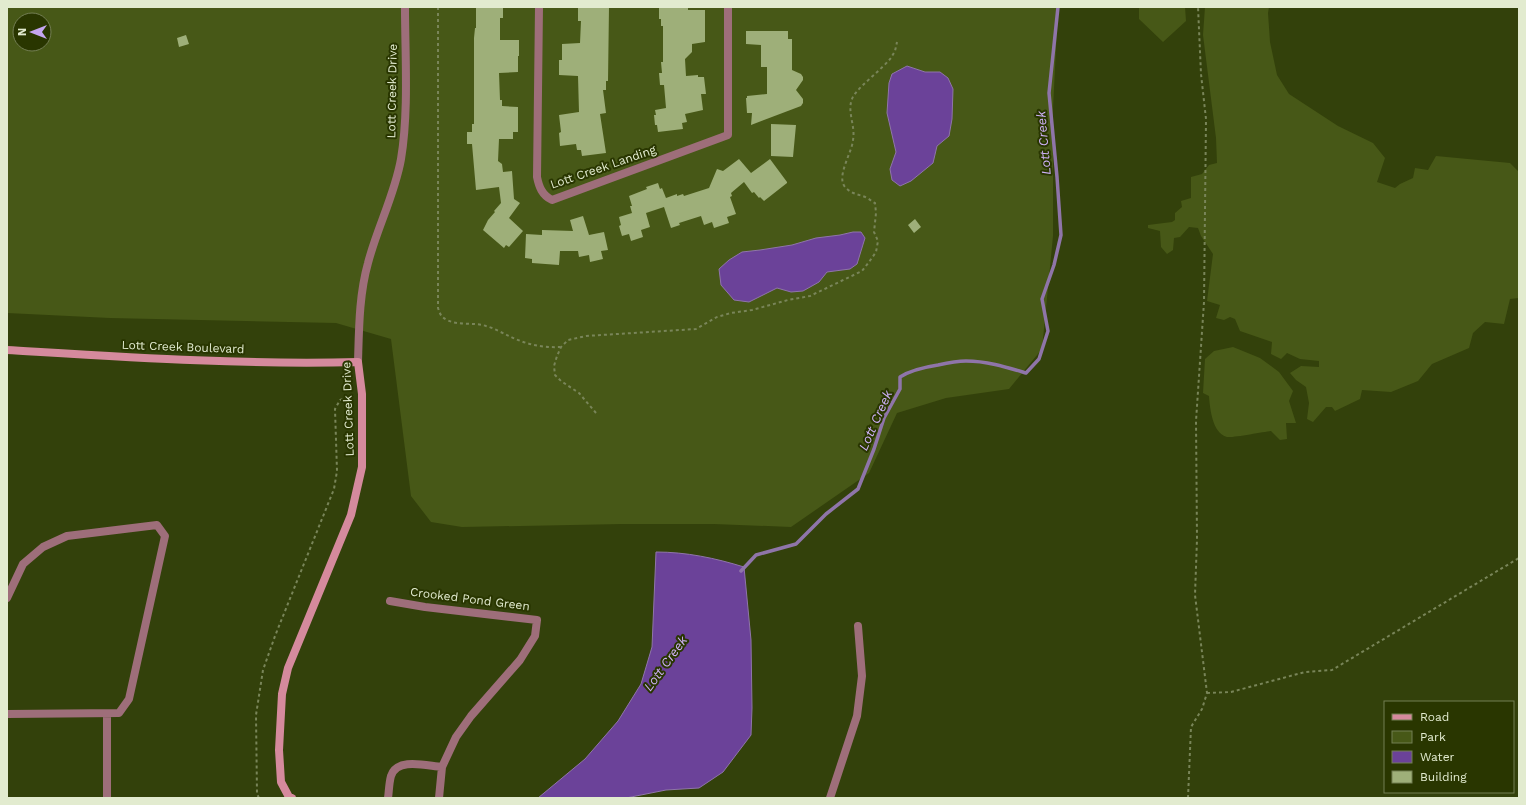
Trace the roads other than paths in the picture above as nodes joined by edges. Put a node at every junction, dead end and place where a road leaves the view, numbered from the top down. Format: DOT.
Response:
graph roads {
  1 [pos="405,7"];
  2 [pos="539,7"];
  3 [pos="728,7"];
  4 [pos="7,350"];
  5 [pos="358,362"];
  6 [pos="7,598"];
  7 [pos="390,601"];
  8 [pos="858,626"];
  9 [pos="7,714"];
  10 [pos="107,714"];
  11 [pos="442,767"];
  12 [pos="107,798"];
  13 [pos="290,798"];
  14 [pos="388,798"];
  15 [pos="438,798"];
  16 [pos="830,798"];
  1 -- 5 [label="street, Lott Creek Drive"];
  2 -- 3 [label="street, Lott Creek Landing"];
  4 -- 5 [label="street, Lott Creek Boulevard"];
  5 -- 13 [label="street, Lott Creek Drive"];
  6 -- 10 [label="street"];
  7 -- 11 [label="street, Crooked Pond Green"];
  8 -- 16 [label="street"];
  9 -- 10 [label="street"];
  10 -- 12 [label="street"];
  11 -- 14 [label="street"];
  11 -- 15 [label="street, Crooked Pond Green"];
}
